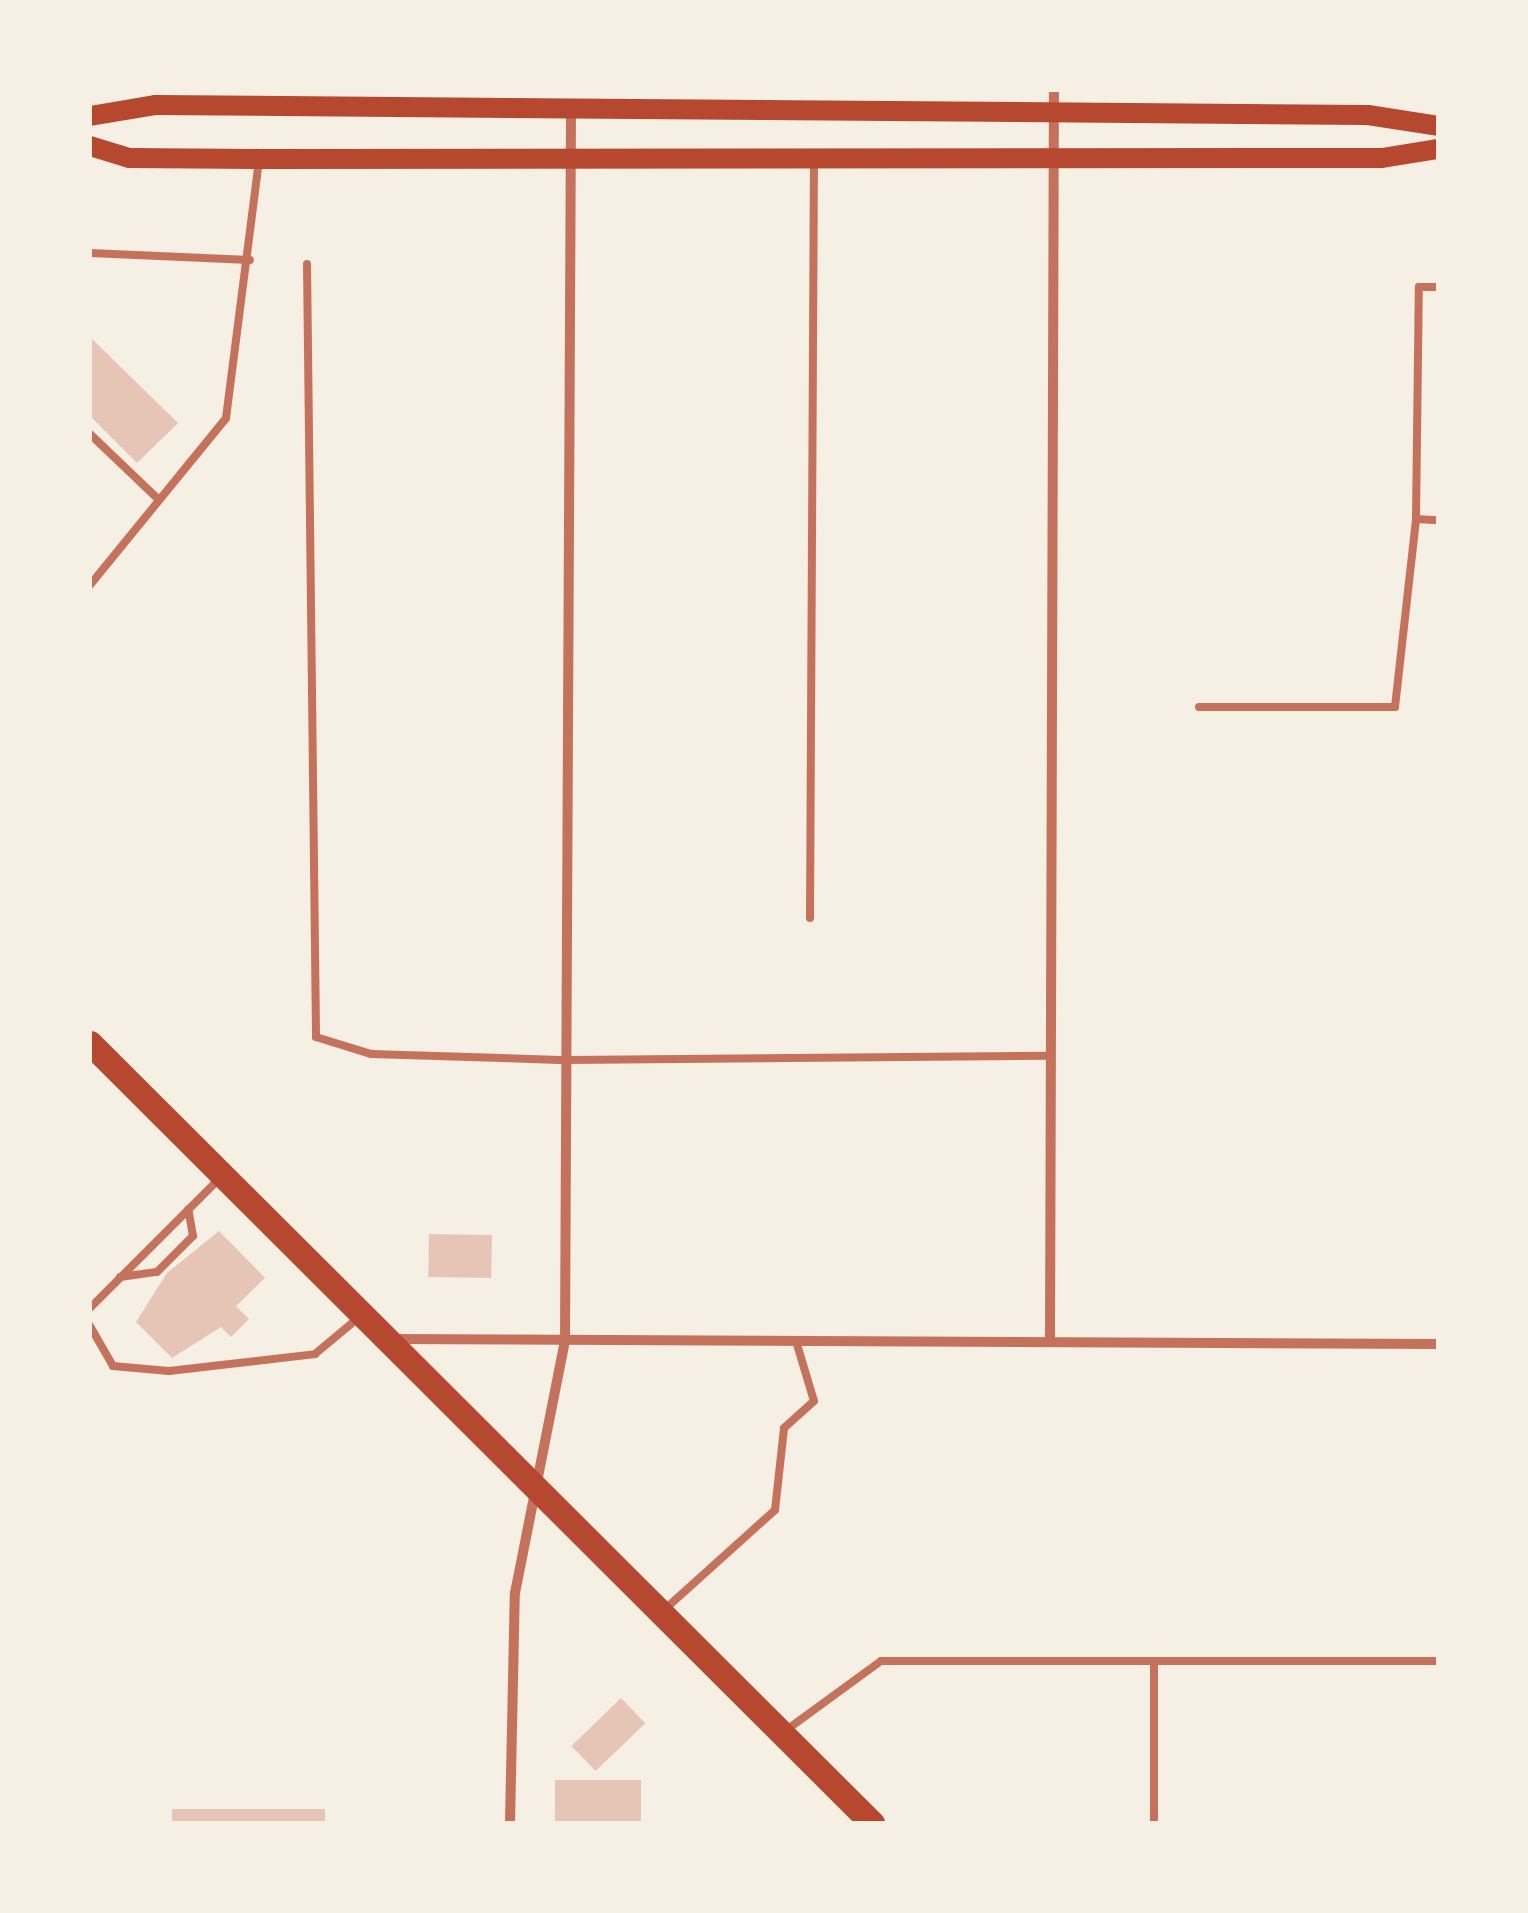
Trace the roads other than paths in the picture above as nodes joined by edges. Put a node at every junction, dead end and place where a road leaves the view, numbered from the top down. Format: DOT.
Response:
graph roads {
  1 [pos="1054,90"];
  2 [pos="571,109"];
  3 [pos="1054,112"];
  4 [pos="90,116"];
  5 [pos="1438,126"];
  6 [pos="90,146"];
  7 [pos="1438,149"];
  8 [pos="571,158"];
  9 [pos="814,158"];
  10 [pos="1054,158"];
  11 [pos="259,159"];
  12 [pos="90,253"];
  13 [pos="250,260"];
  14 [pos="307,264"];
  15 [pos="1438,287"];
  16 [pos="90,434"];
  17 [pos="159,500"];
  18 [pos="1416,520"];
  19 [pos="1438,520"];
  20 [pos="90,585"];
  21 [pos="1200,707"];
  22 [pos="810,918"];
  23 [pos="90,1043"];
  24 [pos="1051,1056"];
  25 [pos="567,1060"];
  26 [pos="223,1175"];
  27 [pos="188,1209"];
  28 [pos="117,1277"];
  29 [pos="90,1308"];
  30 [pos="362,1314"];
  31 [pos="90,1326"];
  32 [pos="387,1340"];
  33 [pos="566,1340"];
  34 [pos="796,1341"];
  35 [pos="1050,1342"];
  36 [pos="1438,1344"];
  37 [pos="540,1492"];
  38 [pos="661,1612"];
  39 [pos="1154,1662"];
  40 [pos="1438,1662"];
  41 [pos="782,1733"];
  42 [pos="510,1823"];
  43 [pos="872,1823"];
  44 [pos="1154,1823"];
  1 -- 3 [label="street"];
  2 -- 3 [label="main road"];
  2 -- 4 [label="main road"];
  2 -- 8 [label="street"];
  3 -- 5 [label="main road"];
  3 -- 10 [label="street"];
  6 -- 11 [label="main road"];
  7 -- 10 [label="main road"];
  8 -- 9 [label="main road"];
  8 -- 11 [label="main road"];
  8 -- 25 [label="street"];
  9 -- 10 [label="main road"];
  9 -- 22 [label="lane"];
  10 -- 24 [label="street"];
  11 -- 13 [label="lane"];
  12 -- 13 [label="lane"];
  13 -- 17 [label="lane"];
  14 -- 25 [label="lane"];
  15 -- 18 [label="lane"];
  16 -- 17 [label="lane"];
  17 -- 20 [label="lane"];
  18 -- 19 [label="lane"];
  18 -- 21 [label="lane"];
  23 -- 26 [label="main road"];
  24 -- 25 [label="lane"];
  24 -- 35 [label="street"];
  25 -- 33 [label="street"];
  26 -- 27 [label="lane"];
  26 -- 30 [label="main road"];
  27 -- 28 [label="lane"];
  27 -- 28 [label="lane"];
  28 -- 29 [label="lane"];
  30 -- 31 [label="lane"];
  30 -- 32 [label="main road"];
  32 -- 33 [label="street"];
  32 -- 37 [label="main road"];
  33 -- 34 [label="street"];
  33 -- 37 [label="street"];
  34 -- 35 [label="street"];
  34 -- 38 [label="lane"];
  35 -- 36 [label="street"];
  37 -- 38 [label="main road"];
  37 -- 42 [label="street"];
  38 -- 41 [label="main road"];
  39 -- 40 [label="lane"];
  39 -- 41 [label="lane"];
  39 -- 44 [label="lane"];
  41 -- 43 [label="main road"];
}
